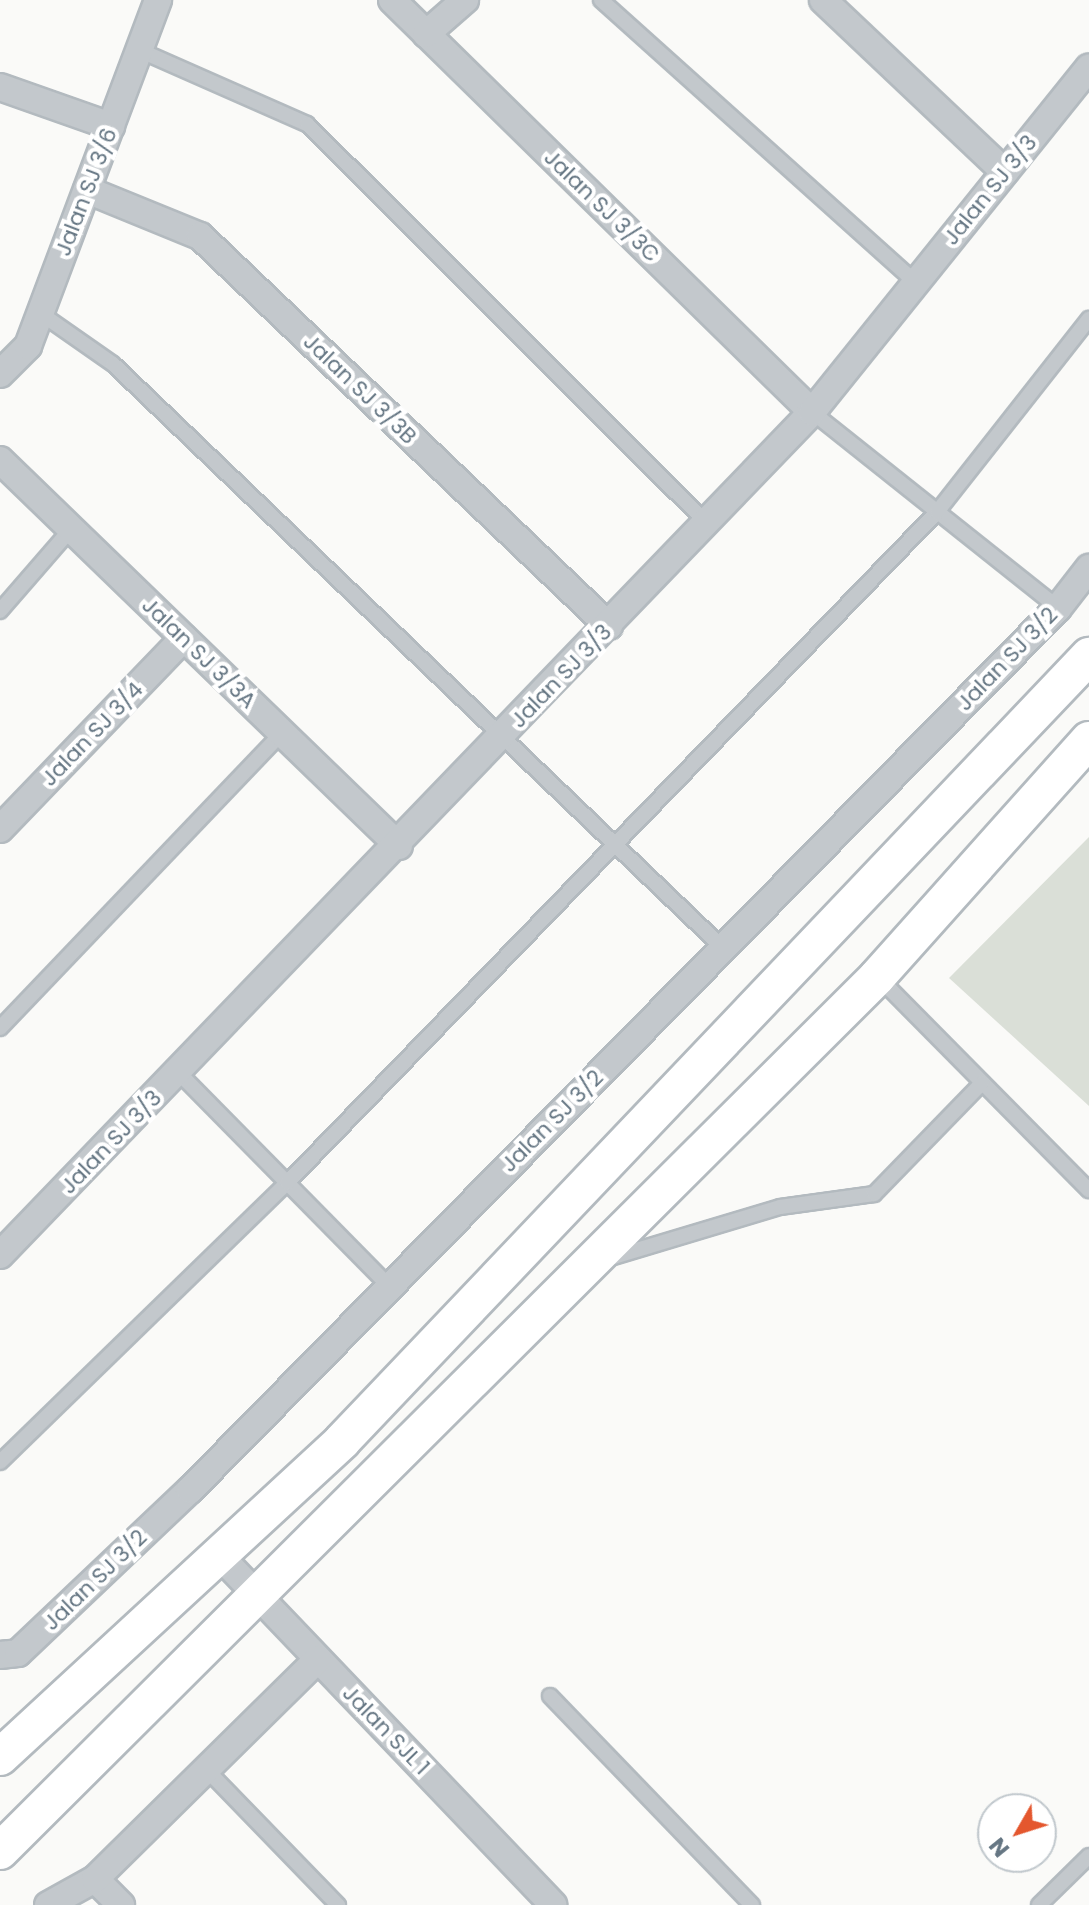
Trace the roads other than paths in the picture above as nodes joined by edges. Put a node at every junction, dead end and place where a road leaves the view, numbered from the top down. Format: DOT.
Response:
graph roads {
  1 [pos="158,0"];
  2 [pos="392,0"];
  3 [pos="465,0"];
  4 [pos="601,0"];
  5 [pos="823,0"];
  6 [pos="426,34"];
  7 [pos="139,50"];
  8 [pos="1089,67"];
  9 [pos="0,87"];
  10 [pos="111,126"];
  11 [pos="1005,172"];
  12 [pos="87,190"];
  13 [pos="916,283"];
  14 [pos="40,313"];
  15 [pos="1089,319"];
  16 [pos="0,374"];
  17 [pos="812,412"];
  18 [pos="0,460"];
  19 [pos="937,512"];
  20 [pos="708,524"];
  21 [pos="71,529"];
  22 [pos="1089,568"];
  23 [pos="1058,608"];
  24 [pos="0,611"];
  25 [pos="609,626"];
  26 [pos="184,638"];
  27 [pos="1089,656"];
  28 [pos="282,733"];
  29 [pos="500,740"];
  30 [pos="1089,740"];
  31 [pos="0,829"];
  32 [pos="399,846"];
  33 [pos="614,846"];
  34 [pos="723,948"];
  35 [pos="877,977"];
  36 [pos="0,1028"];
  37 [pos="179,1073"];
  38 [pos="982,1083"];
  39 [pos="287,1183"];
  40 [pos="1089,1190"];
  41 [pos="5,1242"];
  42 [pos="586,1267"];
  43 [pos="390,1287"];
  44 [pos="0,1462"];
  45 [pos="219,1555"];
  46 [pos="258,1596"];
  47 [pos="0,1656"];
  48 [pos="318,1659"];
  49 [pos="550,1696"];
  50 [pos="0,1757"];
  51 [pos="206,1769"];
  52 [pos="0,1851"];
  53 [pos="1089,1856"];
  54 [pos="95,1879"];
  55 [pos="48,1905"];
  56 [pos="121,1905"];
  57 [pos="338,1905"];
  58 [pos="553,1905"];
  59 [pos="752,1905"];
  60 [pos="1039,1905"];
  1 -- 7 [label="street, Jalan SJ 3/6"];
  2 -- 6 [label="street, Jalan SJ 3/3C"];
  3 -- 6 [label="street"];
  4 -- 13 [label="lane"];
  5 -- 11 [label="street"];
  6 -- 17 [label="street, Jalan SJ 3/3C"];
  7 -- 10 [label="street, Jalan SJ 3/6"];
  7 -- 20 [label="lane"];
  8 -- 11 [label="street, Jalan SJ 3/3"];
  9 -- 10 [label="street"];
  10 -- 12 [label="street, Jalan SJ 3/6"];
  11 -- 13 [label="street, Jalan SJ 3/3"];
  12 -- 14 [label="street, Jalan SJ 3/6"];
  12 -- 25 [label="street, Jalan SJ 3/3B"];
  13 -- 17 [label="street, Jalan SJ 3/3"];
  14 -- 16 [label="street, Jalan SJ 3/6"];
  14 -- 29 [label="lane"];
  15 -- 19 [label="lane"];
  17 -- 19 [label="lane"];
  17 -- 20 [label="street, Jalan SJ 3/3"];
  18 -- 21 [label="street, Jalan SJ 3/3A"];
  19 -- 23 [label="lane"];
  19 -- 33 [label="lane"];
  20 -- 25 [label="street, Jalan SJ 3/3"];
  21 -- 24 [label="lane"];
  21 -- 26 [label="street, Jalan SJ 3/3A"];
  22 -- 23 [label="street, Jalan SJ 3/2"];
  23 -- 34 [label="street, Jalan SJ 3/2"];
  25 -- 29 [label="street, Jalan SJ 3/3"];
  26 -- 28 [label="street, Jalan SJ 3/3A"];
  26 -- 31 [label="street, Jalan SJ 3/4"];
  27 -- 45 [label="street"];
  28 -- 32 [label="street, Jalan SJ 3/3A"];
  28 -- 36 [label="lane"];
  29 -- 32 [label="street, Jalan SJ 3/3"];
  29 -- 33 [label="lane"];
  30 -- 35 [label="street"];
  32 -- 37 [label="street, Jalan SJ 3/3"];
  33 -- 34 [label="lane"];
  33 -- 39 [label="lane"];
  34 -- 43 [label="street, Jalan SJ 3/2"];
  35 -- 38 [label="lane"];
  35 -- 42 [label="street"];
  37 -- 39 [label="lane"];
  37 -- 41 [label="street, Jalan SJ 3/3"];
  38 -- 40 [label="lane"];
  38 -- 42 [label="lane"];
  39 -- 43 [label="lane"];
  39 -- 44 [label="lane"];
  42 -- 46 [label="street"];
  43 -- 47 [label="street, Jalan SJ 3/2"];
  45 -- 46 [label="street, Jalan SJL 1"];
  45 -- 50 [label="street"];
  46 -- 48 [label="street, Jalan SJL 1"];
  46 -- 52 [label="street"];
  48 -- 51 [label="street"];
  48 -- 58 [label="street, Jalan SJL 1"];
  49 -- 59 [label="lane"];
  51 -- 54 [label="street"];
  51 -- 57 [label="lane"];
  53 -- 60 [label="lane"];
  54 -- 55 [label="street"];
  54 -- 56 [label="street"];
}
